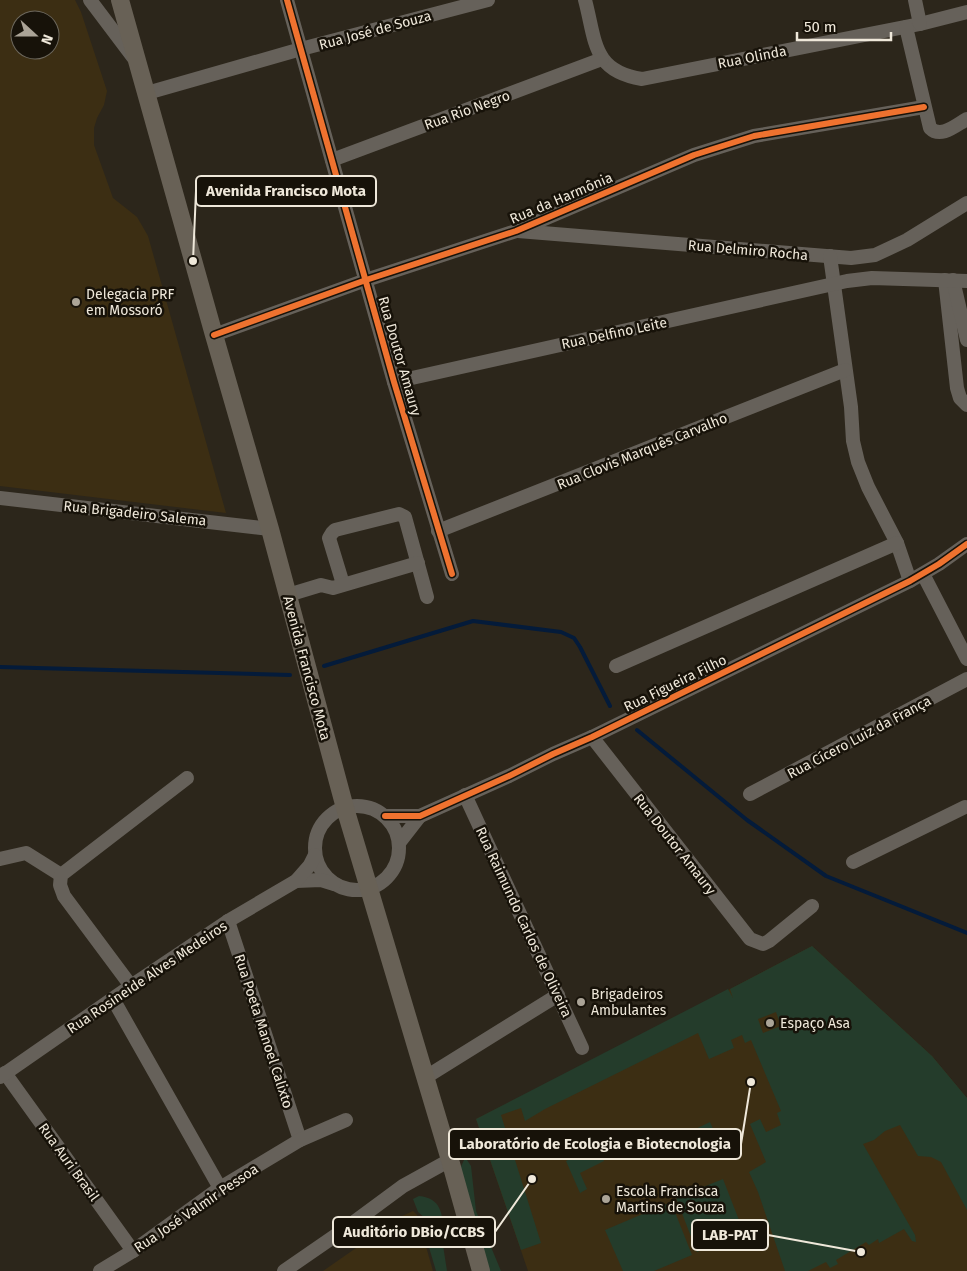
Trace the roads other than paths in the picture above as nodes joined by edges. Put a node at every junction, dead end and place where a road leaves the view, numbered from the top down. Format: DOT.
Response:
graph roads {
  1 [pos="90,0"];
  2 [pos="120,0"];
  3 [pos="288,0"];
  4 [pos="488,0"];
  5 [pos="585,0"];
  6 [pos="916,0"];
  7 [pos="967,12"];
  8 [pos="913,25"];
  9 [pos="301,49"];
  10 [pos="602,60"];
  11 [pos="138,64"];
  12 [pos="147,93"];
  13 [pos="924,107"];
  14 [pos="967,119"];
  15 [pos="332,160"];
  16 [pos="967,204"];
  17 [pos="516,231"];
  18 [pos="830,256"];
  19 [pos="366,280"];
  20 [pos="955,280"];
  21 [pos="834,284"];
  22 [pos="214,335"];
  23 [pos="967,340"];
  24 [pos="846,370"];
  25 [pos="394,382"];
  26 [pos="967,405"];
  27 [pos="0,498"];
  28 [pos="270,529"];
  29 [pos="438,531"];
  30 [pos="896,544"];
  31 [pos="967,544"];
  32 [pos="418,564"];
  33 [pos="338,569"];
  34 [pos="452,574"];
  35 [pos="923,574"];
  36 [pos="910,581"];
  37 [pos="343,584"];
  38 [pos="321,585"];
  39 [pos="288,595"];
  40 [pos="427,597"];
  41 [pos="967,659"];
  42 [pos="616,666"];
  43 [pos="967,679"];
  44 [pos="592,737"];
  45 [pos="187,778"];
  46 [pos="750,794"];
  47 [pos="466,795"];
  48 [pos="966,805"];
  49 [pos="345,808"];
  50 [pos="385,816"];
  51 [pos="420,816"];
  52 [pos="399,843"];
  53 [pos="316,855"];
  54 [pos="0,859"];
  55 [pos="853,862"];
  56 [pos="61,875"];
  57 [pos="296,881"];
  58 [pos="335,884"];
  59 [pos="370,889"];
  60 [pos="812,906"];
  61 [pos="228,921"];
  62 [pos="131,986"];
  63 [pos="558,995"];
  64 [pos="113,1000"];
  65 [pos="582,1048"];
  66 [pos="3,1075"];
  67 [pos="426,1077"];
  68 [pos="346,1120"];
  69 [pos="300,1140"];
  70 [pos="450,1160"];
  71 [pos="220,1188"];
  72 [pos="133,1251"];
  73 [pos="100,1271"];
  74 [pos="284,1271"];
  75 [pos="481,1271"];
  1 -- 11 [label="street, Avenida Francisco Mota"];
  2 -- 11 [label="main road, Avenida Francisco Mota"];
  3 -- 9 [label="street, Rua Doutor Amaury"];
  4 -- 9 [label="street, Rua José de Souza"];
  5 -- 10 [label="street"];
  6 -- 8 [label="street"];
  7 -- 8 [label="street, Rua Olinda"];
  8 -- 10 [label="street, Rua Olinda"];
  8 -- 13 [label="street"];
  9 -- 12 [label="street, Rua José de Souza"];
  9 -- 15 [label="street, Rua Doutor Amaury"];
  10 -- 15 [label="street, Rua Rio Negro"];
  11 -- 12 [label="main road, Avenida Francisco Mota"];
  12 -- 22 [label="main road, Avenida Francisco Mota"];
  13 -- 14 [label="street"];
  13 -- 17 [label="street, Rua da Harmônia"];
  15 -- 19 [label="street, Rua Doutor Amaury"];
  16 -- 18 [label="street, Rua Delmiro Rocha"];
  17 -- 18 [label="street, Rua Delmiro Rocha"];
  17 -- 19 [label="street, Rua da Harmônia"];
  18 -- 21 [label="street"];
  19 -- 22 [label="street, Rua da Harmônia"];
  19 -- 25 [label="street, Rua Doutor Amaury"];
  20 -- 21 [label="street, Rua Delfino Leite"];
  20 -- 23 [label="street"];
  20 -- 26 [label="street"];
  21 -- 24 [label="street"];
  21 -- 25 [label="street, Rua Delfino Leite"];
  22 -- 28 [label="main road, Avenida Francisco Mota"];
  24 -- 29 [label="street, Rua Clovis Marquês Carvalho"];
  24 -- 30 [label="street"];
  25 -- 29 [label="street, Rua Doutor Amaury"];
  27 -- 28 [label="street, Rua Brigadeiro Salema"];
  28 -- 39 [label="main road, Avenida Francisco Mota"];
  29 -- 34 [label="street, Rua Doutor Amaury"];
  30 -- 36 [label="street"];
  30 -- 42 [label="street"];
  31 -- 35 [label="street, Rua Figueira Filho"];
  32 -- 33 [label="street"];
  32 -- 37 [label="street"];
  32 -- 40 [label="street"];
  33 -- 37 [label="street"];
  33 -- 38 [label="street"];
  35 -- 36 [label="street, Rua Figueira Filho"];
  35 -- 41 [label="street"];
  36 -- 44 [label="street, Rua Figueira Filho"];
  37 -- 38 [label="street"];
  38 -- 39 [label="street"];
  39 -- 49 [label="main road, Avenida Francisco Mota"];
  43 -- 46 [label="street, Rua Cícero Luiz da França"];
  44 -- 47 [label="street, Rua Figueira Filho"];
  44 -- 60 [label="street, Rua Doutor Amaury"];
  45 -- 56 [label="street"];
  47 -- 51 [label="street, Rua Figueira Filho"];
  47 -- 63 [label="street, Rua Raimundo Carlos de Oliveira"];
  48 -- 55 [label="street"];
  49 -- 50 [label="street"];
  49 -- 53 [label="street"];
  49 -- 59 [label="main road, Avenida Francisco Mota"];
  50 -- 51 [label="street, Rua Figueira Filho"];
  50 -- 52 [label="street"];
  51 -- 52 [label="street, Rua Figueira Filho"];
  52 -- 59 [label="street"];
  53 -- 57 [label="street, Rua Rosineide Alves Medeiros"];
  53 -- 58 [label="street"];
  54 -- 56 [label="street"];
  56 -- 62 [label="street"];
  57 -- 58 [label="street"];
  57 -- 61 [label="street, Rua Rosineide Alves Medeiros"];
  58 -- 59 [label="street"];
  59 -- 67 [label="main road, Avenida Francisco Mota"];
  61 -- 62 [label="street, Rua Rosineide Alves Medeiros"];
  61 -- 69 [label="street, Rua Poeta Manoel Calixto"];
  62 -- 64 [label="street, Rua Rosineide Alves Medeiros"];
  63 -- 65 [label="street, Rua Raimundo Carlos de Oliveira"];
  63 -- 67 [label="street"];
  64 -- 66 [label="street, Rua Rosineide Alves Medeiros"];
  64 -- 71 [label="street"];
  66 -- 72 [label="street, Rua Auri Brasil"];
  67 -- 70 [label="main road, Avenida Francisco Mota"];
  68 -- 69 [label="street, Rua José Valmir Pessoa"];
  69 -- 71 [label="street, Rua José Valmir Pessoa"];
  70 -- 74 [label="street"];
  70 -- 75 [label="main road, Avenida Francisco Mota"];
  71 -- 72 [label="street, Rua José Valmir Pessoa"];
  72 -- 73 [label="street, Rua José Valmir Pessoa"];
}
